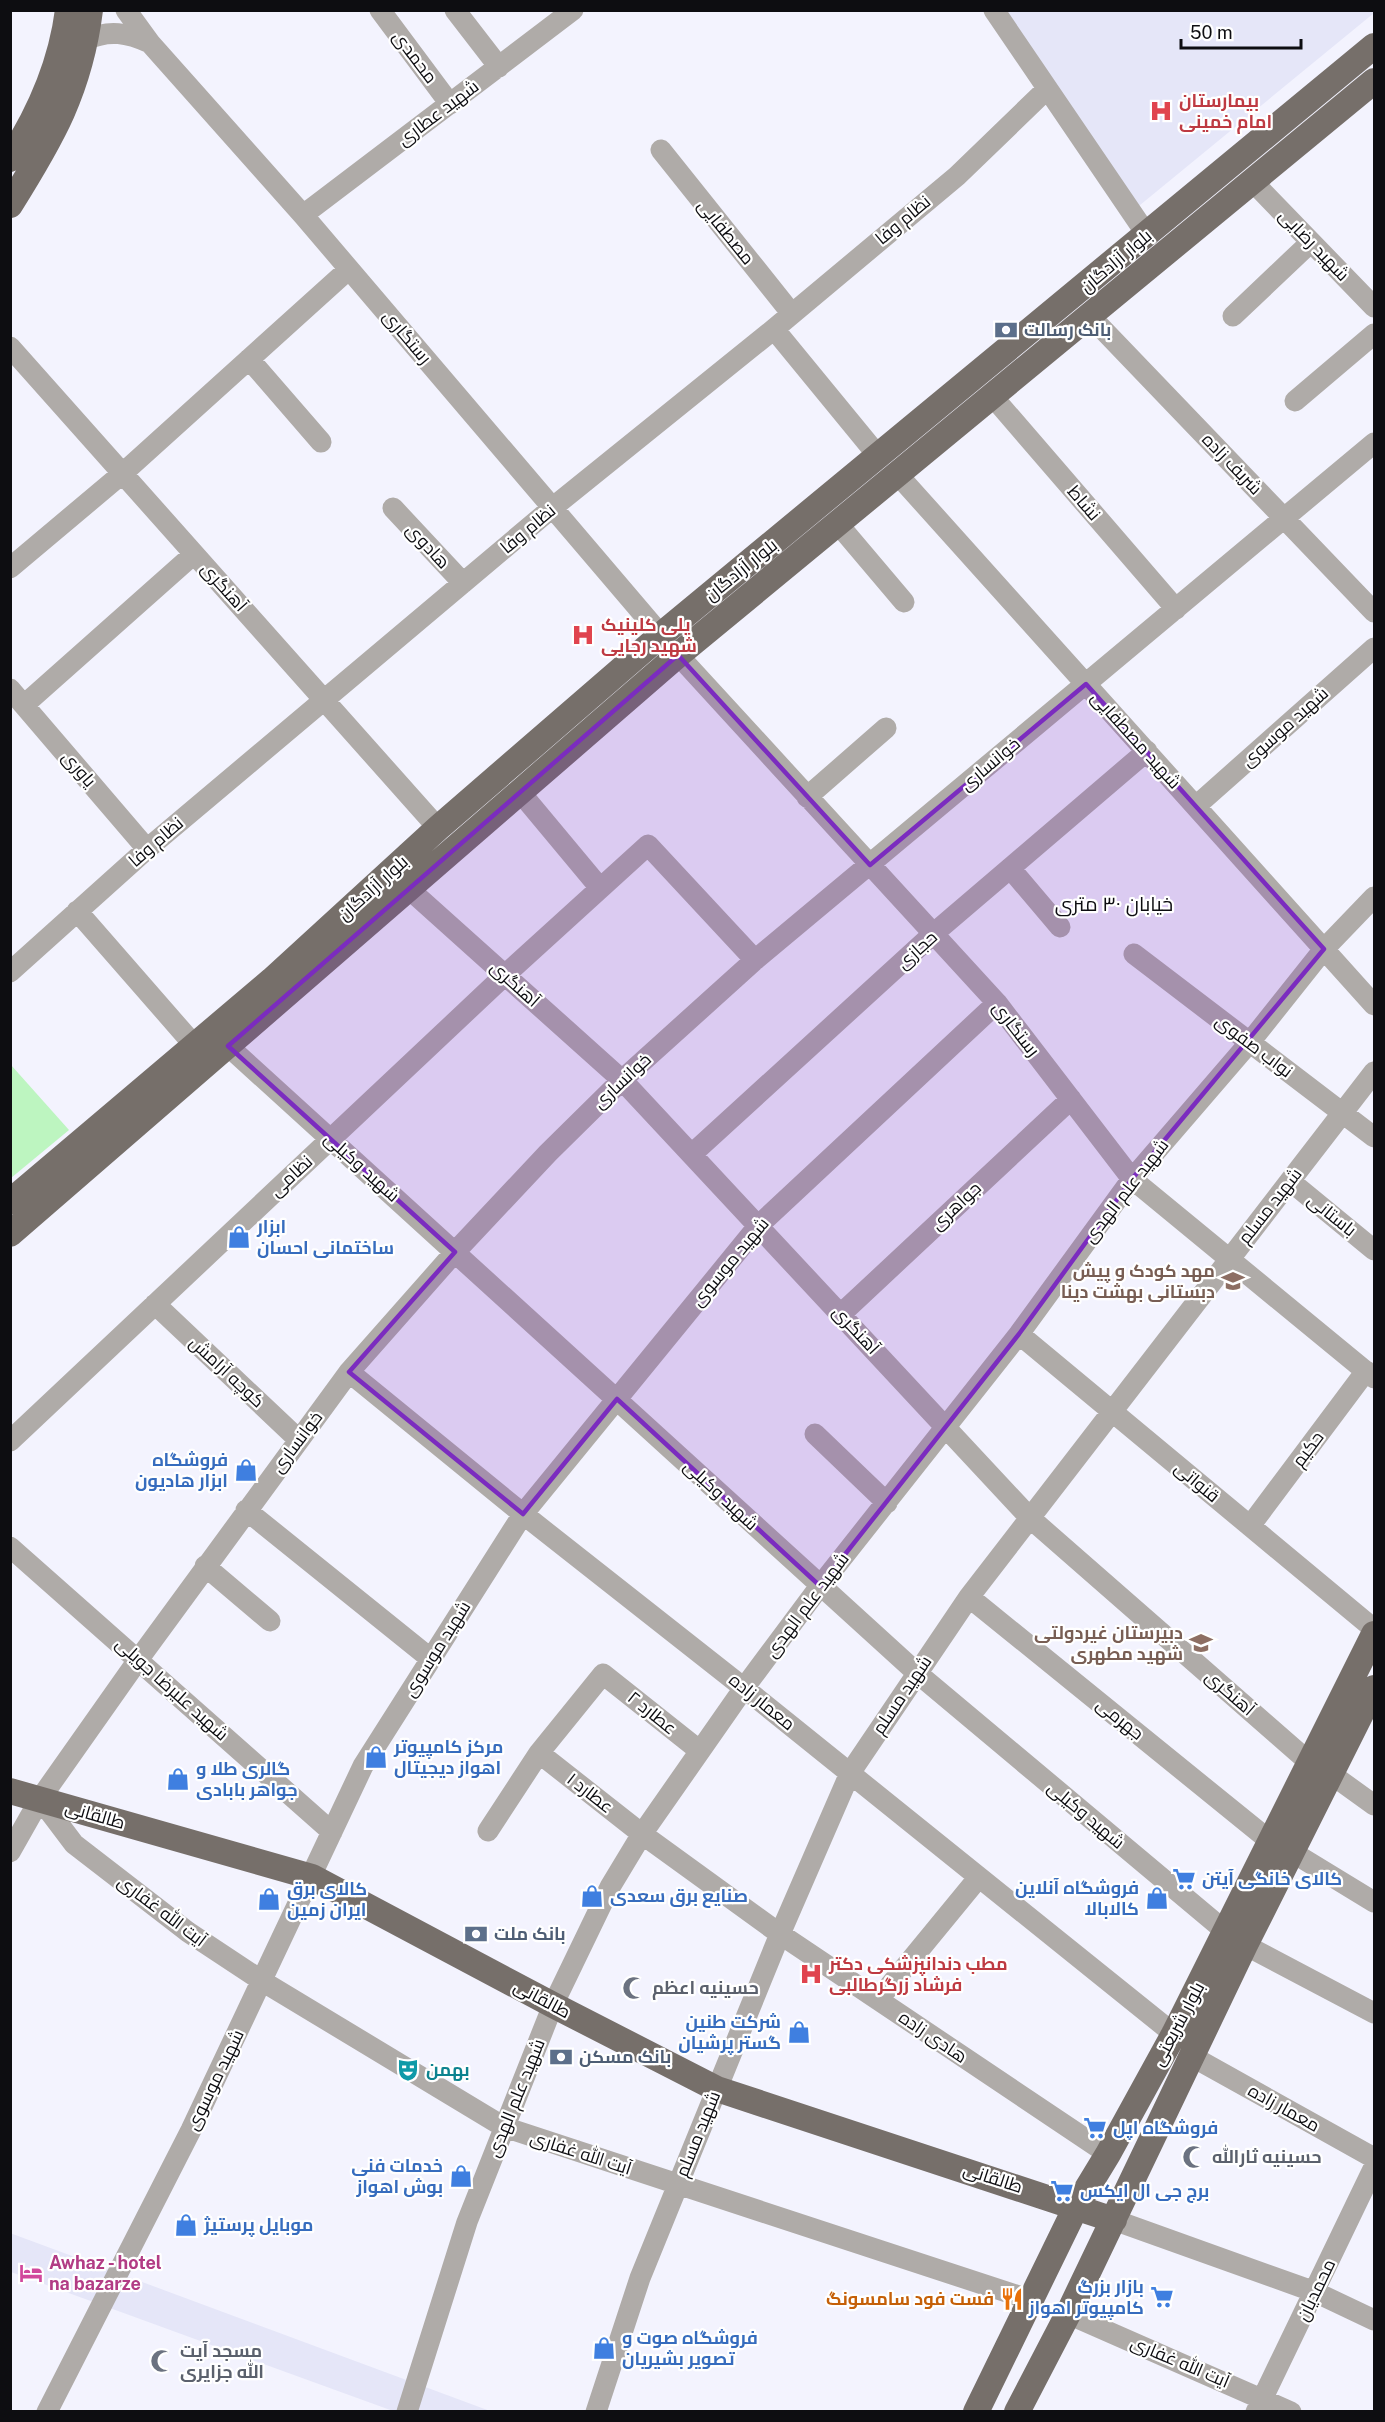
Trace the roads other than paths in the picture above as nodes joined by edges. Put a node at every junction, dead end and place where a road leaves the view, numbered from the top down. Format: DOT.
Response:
graph roads {
  1 [pos="68,10"];
  2 [pos="90,10"];
  3 [pos="126,10"];
  4 [pos="380,10"];
  5 [pos="455,10"];
  6 [pos="573,10"];
  7 [pos="994,10"];
  8 [pos="86,40"];
  9 [pos="150,43"];
  10 [pos="1374,46"];
  11 [pos="499,67"];
  12 [pos="1374,81"];
  13 [pos="1047,89"];
  14 [pos="450,104"];
  15 [pos="661,150"];
  16 [pos="10,159"];
  17 [pos="1253,182"];
  18 [pos="10,205"];
  19 [pos="303,215"];
  20 [pos="1147,235"];
  21 [pos="1311,242"];
  22 [pos="349,268"];
  23 [pos="1374,307"];
  24 [pos="792,314"];
  25 [pos="1090,316"];
  26 [pos="1233,316"];
  27 [pos="774,329"];
  28 [pos="1374,334"];
  29 [pos="10,347"];
  30 [pos="249,359"];
  31 [pos="993,397"];
  32 [pos="1295,401"];
  33 [pos="932,414"];
  34 [pos="949,434"];
  35 [pos="321,442"];
  36 [pos="1374,443"];
  37 [pos="879,457"];
  38 [pos="123,473"];
  39 [pos="898,475"];
  40 [pos="393,508"];
  41 [pos="552,508"];
  42 [pos="1284,519"];
  43 [pos="838,524"];
  44 [pos="194,554"];
  45 [pos="10,568"];
  46 [pos="463,583"];
  47 [pos="904,602"];
  48 [pos="1176,609"];
  49 [pos="1374,612"];
  50 [pos="661,635"];
  51 [pos="1374,648"];
  52 [pos="678,655"];
  53 [pos="1086,684"];
  54 [pos="10,689"];
  55 [pos="324,700"];
  56 [pos="24,705"];
  57 [pos="886,728"];
  58 [pos="1147,752"];
  59 [pos="520,792"];
  60 [pos="807,797"];
  61 [pos="1196,806"];
  62 [pos="438,828"];
  63 [pos="147,849"];
  64 [pos="870,865"];
  65 [pos="1010,868"];
  66 [pos="600,888"];
  67 [pos="409,889"];
  68 [pos="1374,897"];
  69 [pos="77,911"];
  70 [pos="1060,927"];
  71 [pos="933,934"];
  72 [pos="1324,949"];
  73 [pos="1134,954"];
  74 [pos="755,960"];
  75 [pos="10,972"];
  76 [pos="505,975"];
  77 [pos="996,1003"];
  78 [pos="1374,1005"];
  79 [pos="1250,1042"];
  80 [pos="194,1045"];
  81 [pos="228,1046"];
  82 [pos="1374,1072"];
  83 [pos="622,1080"];
  84 [pos="1071,1099"];
  85 [pos="1343,1113"];
  86 [pos="1374,1137"];
  87 [pos="330,1139"];
  88 [pos="692,1154"];
  89 [pos="1132,1179"];
  90 [pos="1290,1181"];
  91 [pos="10,1203"];
  92 [pos="759,1225"];
  93 [pos="10,1234"];
  94 [pos="1374,1250"];
  95 [pos="455,1252"];
  96 [pos="1229,1259"];
  97 [pos="155,1305"];
  98 [pos="841,1314"];
  99 [pos="1019,1334"];
  100 [pos="350,1372"];
  101 [pos="1370,1375"];
  102 [pos="617,1399"];
  103 [pos="1112,1411"];
  104 [pos="946,1428"];
  105 [pos="815,1434"];
  106 [pos="298,1440"];
  107 [pos="10,1441"];
  108 [pos="886,1503"];
  109 [pos="246,1510"];
  110 [pos="523,1514"];
  111 [pos="1030,1518"];
  112 [pos="1250,1526"];
  113 [pos="10,1547"];
  114 [pos="205,1566"];
  115 [pos="820,1586"];
  116 [pos="969,1597"];
  117 [pos="270,1621"];
  118 [pos="1374,1629"];
  119 [pos="1374,1634"];
  120 [pos="431,1659"];
  121 [pos="138,1660"];
  122 [pos="916,1673"];
  123 [pos="744,1688"];
  124 [pos="1374,1688"];
  125 [pos="700,1751"];
  126 [pos="539,1753"];
  127 [pos="1320,1768"];
  128 [pos="850,1773"];
  129 [pos="10,1791"];
  130 [pos="40,1799"];
  131 [pos="1374,1805"];
  132 [pos="488,1831"];
  133 [pos="332,1832"];
  134 [pos="642,1833"];
  135 [pos="1281,1847"];
  136 [pos="10,1852"];
  137 [pos="312,1877"];
  138 [pos="979,1877"];
  139 [pos="1374,1902"];
  140 [pos="780,1934"];
  141 [pos="1235,1938"];
  142 [pos="262,1981"];
  143 [pos="878,2000"];
  144 [pos="553,2005"];
  145 [pos="1374,2013"];
  146 [pos="1174,2034"];
  147 [pos="1193,2057"];
  148 [pos="717,2089"];
  149 [pos="504,2127"];
  150 [pos="1108,2154"];
  151 [pos="1374,2158"];
  152 [pos="1374,2167"];
  153 [pos="678,2184"];
  154 [pos="1077,2205"];
  155 [pos="1114,2220"];
  156 [pos="1315,2292"];
  157 [pos="1031,2300"];
  158 [pos="1068,2314"];
  159 [pos="1374,2320"];
  160 [pos="1259,2405"];
  161 [pos="47,2412"];
  162 [pos="407,2412"];
  163 [pos="596,2412"];
  164 [pos="976,2412"];
  165 [pos="1017,2412"];
  166 [pos="1291,2412"];
  1 -- 16 [label="main road"];
  2 -- 8 [label="main road"];
  3 -- 9 [label="street, رستگاری"];
  4 -- 14 [label="street, محمدی"];
  5 -- 11 [label="street"];
  6 -- 11 [label="street, شهید عطاری"];
  7 -- 13 [label="street"];
  8 -- 9 [label="street"];
  8 -- 18 [label="main road"];
  9 -- 19 [label="street, رستگاری"];
  10 -- 20 [label="main road, بلوار آزادگان"];
  11 -- 14 [label="street, شهید عطاری"];
  12 -- 17 [label="main road, بلوار آزادگان"];
  13 -- 20 [label="street"];
  13 -- 24 [label="street, نظام وفا"];
  14 -- 19 [label="street, شهید عطاری"];
  15 -- 24 [label="street, مصطفایی"];
  17 -- 21 [label="street, شهید رضایی"];
  17 -- 25 [label="main road, بلوار آزادگان"];
  19 -- 22 [label="street, رستگاری"];
  20 -- 33 [label="main road, بلوار آزادگان"];
  21 -- 23 [label="street, شهید رضایی"];
  21 -- 26 [label="street"];
  22 -- 30 [label="street"];
  22 -- 41 [label="street, رستگاری"];
  24 -- 27 [label="street, نظام وفا"];
  25 -- 31 [label="main road, بلوار آزادگان"];
  25 -- 42 [label="street, شریف زاده"];
  27 -- 37 [label="street"];
  27 -- 41 [label="street, نظام وفا"];
  28 -- 32 [label="street"];
  29 -- 38 [label="street, آهنگری"];
  30 -- 35 [label="street"];
  30 -- 38 [label="street"];
  31 -- 34 [label="main road, بلوار آزادگان"];
  31 -- 48 [label="street, نشاط"];
  33 -- 34 [label="main road"];
  33 -- 37 [label="main road, بلوار آزادگان"];
  34 -- 39 [label="main road, بلوار آزادگان"];
  36 -- 42 [label="street, خوانساری"];
  37 -- 50 [label="main road, بلوار آزادگان"];
  38 -- 44 [label="street, آهنگری"];
  38 -- 45 [label="street"];
  39 -- 43 [label="main road, بلوار آزادگان"];
  39 -- 53 [label="street, شهید مصطفایی"];
  40 -- 46 [label="street, هادوی"];
  41 -- 46 [label="street, نظام وفا"];
  41 -- 50 [label="street, رستگاری"];
  42 -- 48 [label="street, خوانساری"];
  42 -- 49 [label="street, شریف زاده"];
  43 -- 47 [label="street"];
  43 -- 52 [label="main road, بلوار آزادگان"];
  44 -- 55 [label="street, آهنگری"];
  44 -- 56 [label="street"];
  46 -- 55 [label="street, نظام وفا"];
  48 -- 53 [label="street, خوانساری"];
  50 -- 62 [label="main road, بلوار آزادگان"];
  51 -- 61 [label="street, شهید موسوی"];
  52 -- 59 [label="main road, بلوار آزادگان"];
  52 -- 60 [label="street, رستگاری"];
  53 -- 58 [label="street, شهید مصطفایی"];
  53 -- 64 [label="street, خوانساری"];
  54 -- 56 [label="street, یاوری"];
  55 -- 62 [label="street, آهنگری"];
  55 -- 63 [label="street, نظام وفا"];
  56 -- 63 [label="street, یاوری"];
  57 -- 60 [label="street"];
  58 -- 61 [label="street, شهید مصطفایی"];
  58 -- 65 [label="street, حجازی"];
  59 -- 66 [label="street"];
  59 -- 67 [label="main road, بلوار آزادگان"];
  60 -- 64 [label="street, رستگاری"];
  61 -- 72 [label="street, شهید مصطفایی"];
  62 -- 80 [label="main road, بلوار آزادگان"];
  63 -- 69 [label="street, نظام وفا"];
  64 -- 71 [label="street, رستگاری"];
  64 -- 74 [label="street, خوانساری"];
  65 -- 70 [label="street"];
  65 -- 71 [label="street, حجازی"];
  66 -- 74 [label="street, نظامی"];
  66 -- 76 [label="street, نظامی"];
  67 -- 76 [label="street, آهنگری"];
  67 -- 81 [label="main road, بلوار آزادگان"];
  68 -- 72 [label="street, شهید علم الهدی"];
  69 -- 75 [label="street, نظام وفا"];
  69 -- 80 [label="street"];
  71 -- 77 [label="street, رستگاری"];
  71 -- 88 [label="street, حجازی"];
  72 -- 78 [label="street, شهید مصطفایی"];
  72 -- 79 [label="street, شهید علم الهدی"];
  73 -- 79 [label="street, نواب صفوی"];
  74 -- 83 [label="street, خوانساری"];
  76 -- 83 [label="street, آهنگری"];
  76 -- 87 [label="street, نظامی"];
  77 -- 84 [label="street, رستگاری"];
  77 -- 92 [label="street, شهید موسوی"];
  79 -- 85 [label="street, نواب صفوی"];
  79 -- 89 [label="street, شهید علم الهدی"];
  80 -- 91 [label="main road, بلوار آزادگان"];
  81 -- 87 [label="street, شهید وکیلی"];
  81 -- 93 [label="main road, بلوار آزادگان"];
  82 -- 85 [label="street, شهید مسلم"];
  83 -- 88 [label="street, آهنگری"];
  83 -- 95 [label="street, خوانساری"];
  84 -- 89 [label="street, رستگاری"];
  84 -- 98 [label="street, جواهری"];
  85 -- 86 [label="street, نواب صفوی"];
  85 -- 90 [label="street, شهید مسلم"];
  87 -- 95 [label="street, شهید وکیلی"];
  87 -- 97 [label="street, نظامی"];
  88 -- 92 [label="street, آهنگری"];
  89 -- 96 [label="street, رستگاری"];
  89 -- 99 [label="street, شهید علم الهدی"];
  90 -- 94 [label="street, باستانی"];
  90 -- 96 [label="street, شهید مسلم"];
  92 -- 98 [label="street, آهنگری"];
  92 -- 102 [label="street, شهید موسوی"];
  95 -- 100 [label="street, خوانساری"];
  95 -- 102 [label="street, شهید وکیلی"];
  96 -- 101 [label="street, رستگاری"];
  96 -- 103 [label="street, شهید مسلم"];
  97 -- 106 [label="street, کوچه آرامش"];
  97 -- 107 [label="street, نظامی"];
  98 -- 104 [label="street, آهنگری"];
  99 -- 103 [label="street, قنواتی"];
  99 -- 104 [label="street, شهید علم الهدی"];
  100 -- 106 [label="street, خوانساری"];
  100 -- 110 [label="street, معمار زاده"];
  101 -- 112 [label="street, حکیم"];
  102 -- 110 [label="street, شهید موسوی"];
  102 -- 115 [label="street, شهید وکیلی"];
  103 -- 111 [label="street, شهید مسلم"];
  103 -- 112 [label="street, قنواتی"];
  104 -- 108 [label="street, شهید علم الهدی"];
  104 -- 111 [label="street, آهنگری"];
  105 -- 108 [label="street"];
  106 -- 109 [label="street, خوانساری"];
  108 -- 115 [label="street, شهید علم الهدی"];
  109 -- 114 [label="street, خوانساری"];
  109 -- 120 [label="street"];
  110 -- 120 [label="street, شهید موسوی"];
  110 -- 123 [label="street, معمار زاده"];
  111 -- 116 [label="street, شهید مسلم"];
  111 -- 127 [label="street, آهنگری"];
  112 -- 118 [label="street, قنواتی"];
  113 -- 121 [label="street, شهید علیرضا جویلی"];
  114 -- 117 [label="street"];
  114 -- 121 [label="street, خوانساری"];
  115 -- 122 [label="street, شهید وکیلی"];
  115 -- 123 [label="street, شهید علم الهدی"];
  116 -- 122 [label="street, شهید مسلم"];
  116 -- 135 [label="street, جهرمی"];
  119 -- 127 [label="main road, بلوار شریعتی"];
  120 -- 133 [label="street, شهید موسوی"];
  121 -- 130 [label="street, خوانساری"];
  121 -- 133 [label="street, شهید علیرضا جویلی"];
  122 -- 128 [label="street, شهید مسلم"];
  122 -- 141 [label="street, شهید وکیلی"];
  123 -- 125 [label="street, شهید علم الهدی"];
  123 -- 128 [label="street, معمار زاده"];
  124 -- 127 [label="main road, بلوار شریعتی"];
  125 -- 126 [label="street, عطارد ۲"];
  125 -- 134 [label="street, شهید علم الهدی"];
  126 -- 132 [label="street"];
  126 -- 134 [label="street, عطارد ۱"];
  127 -- 131 [label="street, آهنگری"];
  127 -- 135 [label="main road, بلوار شریعتی"];
  128 -- 138 [label="street, معمار زاده"];
  128 -- 140 [label="street, شهید مسلم"];
  129 -- 130 [label="main road, طالقانی"];
  130 -- 136 [label="street, خوانساری"];
  130 -- 137 [label="main road, طالقانی"];
  130 -- 142 [label="street, آیت الله غفاری"];
  133 -- 137 [label="street, شهید موسوی"];
  134 -- 140 [label="street, هادی زاده"];
  134 -- 144 [label="street, شهید علم الهدی"];
  135 -- 139 [label="street, جهرمی"];
  135 -- 141 [label="main road, بلوار شریعتی"];
  137 -- 142 [label="street, شهید موسوی"];
  137 -- 144 [label="main road, طالقانی"];
  138 -- 143 [label="street"];
  138 -- 146 [label="street, معمار زاده"];
  140 -- 143 [label="street, هادی زاده"];
  140 -- 148 [label="street, شهید مسلم"];
  141 -- 145 [label="street, شهید وکیلی"];
  141 -- 146 [label="main road, بلوار شریعتی"];
  141 -- 147 [label="main road, بلوار شریعتی"];
  142 -- 149 [label="street, آیت الله غفاری"];
  142 -- 161 [label="street, شهید موسوی"];
  143 -- 150 [label="street, هادی زاده"];
  144 -- 148 [label="main road, طالقانی"];
  144 -- 149 [label="street, شهید علم الهدی"];
  146 -- 150 [label="main road, بلوار شریعتی"];
  147 -- 151 [label="street, معمار زاده"];
  147 -- 155 [label="main road, بلوار شریعتی"];
  148 -- 153 [label="street, شهید مسلم"];
  148 -- 154 [label="main road, طالقانی"];
  149 -- 153 [label="street, آیت الله غفاری"];
  149 -- 162 [label="street, شهید علم الهدی"];
  150 -- 154 [label="main road, بلوار شریعتی"];
  152 -- 156 [label="street, محمدیان"];
  153 -- 157 [label="street, آیت الله غفاری"];
  153 -- 163 [label="street, شهید مسلم"];
  154 -- 155 [label="main road, طالقانی"];
  154 -- 157 [label="main road, بلوار شریعتی"];
  155 -- 156 [label="street"];
  155 -- 158 [label="main road, بلوار شریعتی"];
  156 -- 159 [label="street"];
  156 -- 160 [label="street, محمدیان"];
  157 -- 164 [label="main road, بلوار شریعتی"];
  158 -- 160 [label="street, آیت الله غفاری"];
  158 -- 165 [label="main road, بلوار شریعتی"];
  160 -- 166 [label="street, آیت الله غفاری"];
}
